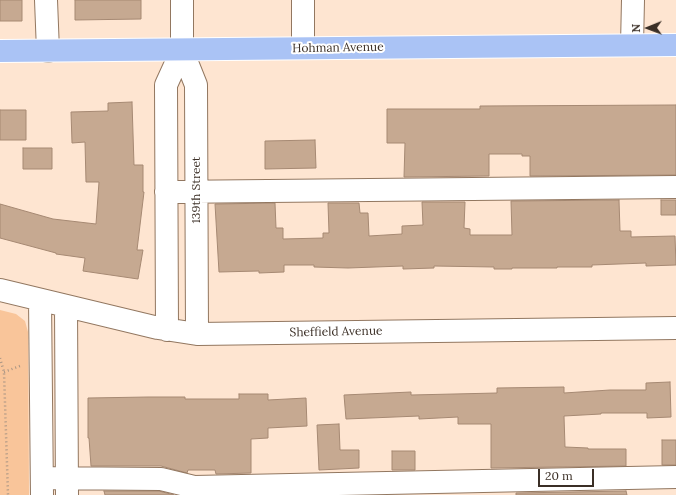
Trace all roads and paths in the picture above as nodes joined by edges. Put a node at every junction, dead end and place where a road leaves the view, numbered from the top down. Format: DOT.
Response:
graph roads {
  1 [pos="46,0"];
  2 [pos="182,0"];
  3 [pos="303,0"];
  4 [pos="633,0"];
  5 [pos="632,45"];
  6 [pos="676,45"];
  7 [pos="303,48"];
  8 [pos="182,50"];
  9 [pos="0,51"];
  10 [pos="48,51"];
  11 [pos="676,187"];
  12 [pos="166,192"];
  13 [pos="197,192"];
  14 [pos="0,290"];
  15 [pos="40,300"];
  16 [pos="66,306"];
  17 [pos="676,328"];
  18 [pos="167,330"];
  19 [pos="197,334"];
  20 [pos="0,358"];
  21 [pos="24,365"];
  22 [pos="4,372"];
  23 [pos="676,477"];
  24 [pos="42,486"];
  25 [pos="67,486"];
  26 [pos="195,491"];
  27 [pos="8,495"];
  1 -- 10 [label="street"];
  2 -- 8 [label="street, 139th Street"];
  3 -- 7 [label="street"];
  4 -- 5 [label="street"];
  5 -- 6 [label="main road, Hohman Avenue"];
  5 -- 7 [label="main road, Hohman Avenue"];
  7 -- 8 [label="main road, Hohman Avenue"];
  8 -- 10 [label="main road, Hohman Avenue"];
  8 -- 12 [label="street, 139th Street"];
  8 -- 13 [label="street, 139th Street"];
  9 -- 10 [label="main road, Hohman Avenue"];
  11 -- 13 [label="street"];
  12 -- 13 [label="street"];
  12 -- 18 [label="street, 139th Street"];
  13 -- 19 [label="street, 139th Street"];
  14 -- 15 [label="street, Sheffield Avenue"];
  15 -- 16 [label="street, Sheffield Avenue"];
  15 -- 24 [label="street"];
  16 -- 18 [label="street, Sheffield Avenue"];
  16 -- 25 [label="street"];
  17 -- 19 [label="street, Sheffield Avenue"];
  18 -- 19 [label="street, Sheffield Avenue"];
  20 -- 22 [label="path"];
  21 -- 22 [label="path"];
  22 -- 27 [label="path"];
  23 -- 26 [label="street"];
  24 -- 25 [label="street"];
  25 -- 26 [label="street"];
}
